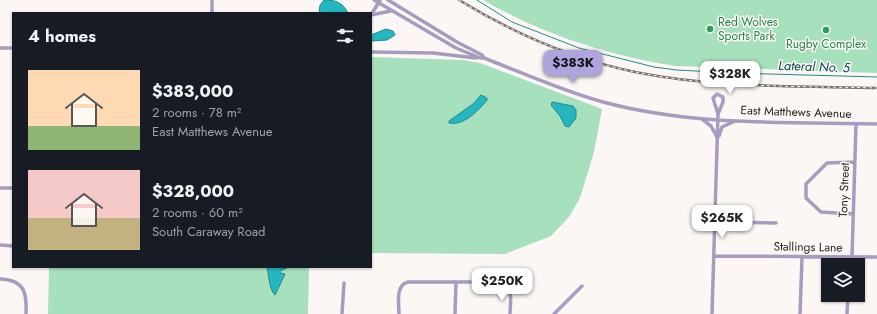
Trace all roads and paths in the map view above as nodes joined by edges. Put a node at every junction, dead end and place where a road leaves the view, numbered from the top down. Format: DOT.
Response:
graph roads {
  1 [pos="212,0"];
  2 [pos="374,0"];
  3 [pos="388,0"];
  4 [pos="379,2"];
  5 [pos="392,11"];
  6 [pos="212,12"];
  7 [pos="372,13"];
  8 [pos="372,15"];
  9 [pos="0,48"];
  10 [pos="12,48"];
  11 [pos="372,52"];
  12 [pos="482,58"];
  13 [pos="718,114"];
  14 [pos="699,118"];
  15 [pos="718,120"];
  16 [pos="739,121"];
  17 [pos="856,124"];
  18 [pos="877,124"];
  19 [pos="718,139"];
  20 [pos="855,162"];
  21 [pos="0,188"];
  22 [pos="12,188"];
  23 [pos="853,214"];
  24 [pos="715,222"];
  25 [pos="776,223"];
  26 [pos="0,246"];
  27 [pos="12,246"];
  28 [pos="714,256"];
  29 [pos="802,256"];
  30 [pos="851,257"];
  31 [pos="877,257"];
  32 [pos="0,279"];
  33 [pos="456,282"];
  34 [pos="344,283"];
  35 [pos="582,286"];
  36 [pos="848,302"];
  37 [pos="26,314"];
  38 [pos="342,314"];
  39 [pos="399,314"];
  40 [pos="455,314"];
  41 [pos="510,314"];
  42 [pos="554,314"];
  43 [pos="712,314"];
  44 [pos="800,314"];
  45 [pos="847,314"];
  1 -- 6 [label="street"];
  2 -- 4 [label="street"];
  3 -- 12 [label="street"];
  4 -- 5 [label="street"];
  4 -- 7 [label="street"];
  5 -- 8 [label="street"];
  5 -- 12 [label="street"];
  9 -- 10 [label="street"];
  11 -- 12 [label="street"];
  12 -- 14 [label="street, East Matthews Avenue"];
  13 -- 13 [label="street"];
  13 -- 15 [label="street"];
  14 -- 15 [label="street, East Matthews Avenue"];
  14 -- 19 [label="street"];
  15 -- 16 [label="street, East Matthews Avenue"];
  15 -- 19 [label="street"];
  16 -- 17 [label="street, East Matthews Avenue"];
  16 -- 19 [label="street"];
  17 -- 18 [label="street, East Matthews Avenue"];
  17 -- 20 [label="street, Tony Street"];
  19 -- 24 [label="street"];
  20 -- 23 [label="street, Tony Street"];
  20 -- 23 [label="street"];
  21 -- 22 [label="street"];
  23 -- 30 [label="street, Tony Street"];
  24 -- 25 [label="street"];
  24 -- 28 [label="street"];
  26 -- 27 [label="street"];
  28 -- 29 [label="street, Stallings Lane"];
  28 -- 43 [label="street"];
  29 -- 30 [label="street, Stallings Lane"];
  29 -- 44 [label="street"];
  30 -- 31 [label="street, Stallings Lane"];
  32 -- 37 [label="street"];
  33 -- 39 [label="street"];
  33 -- 40 [label="street"];
  33 -- 41 [label="street"];
  34 -- 38 [label="street"];
  35 -- 42 [label="street"];
  36 -- 45 [label="street"];
}
